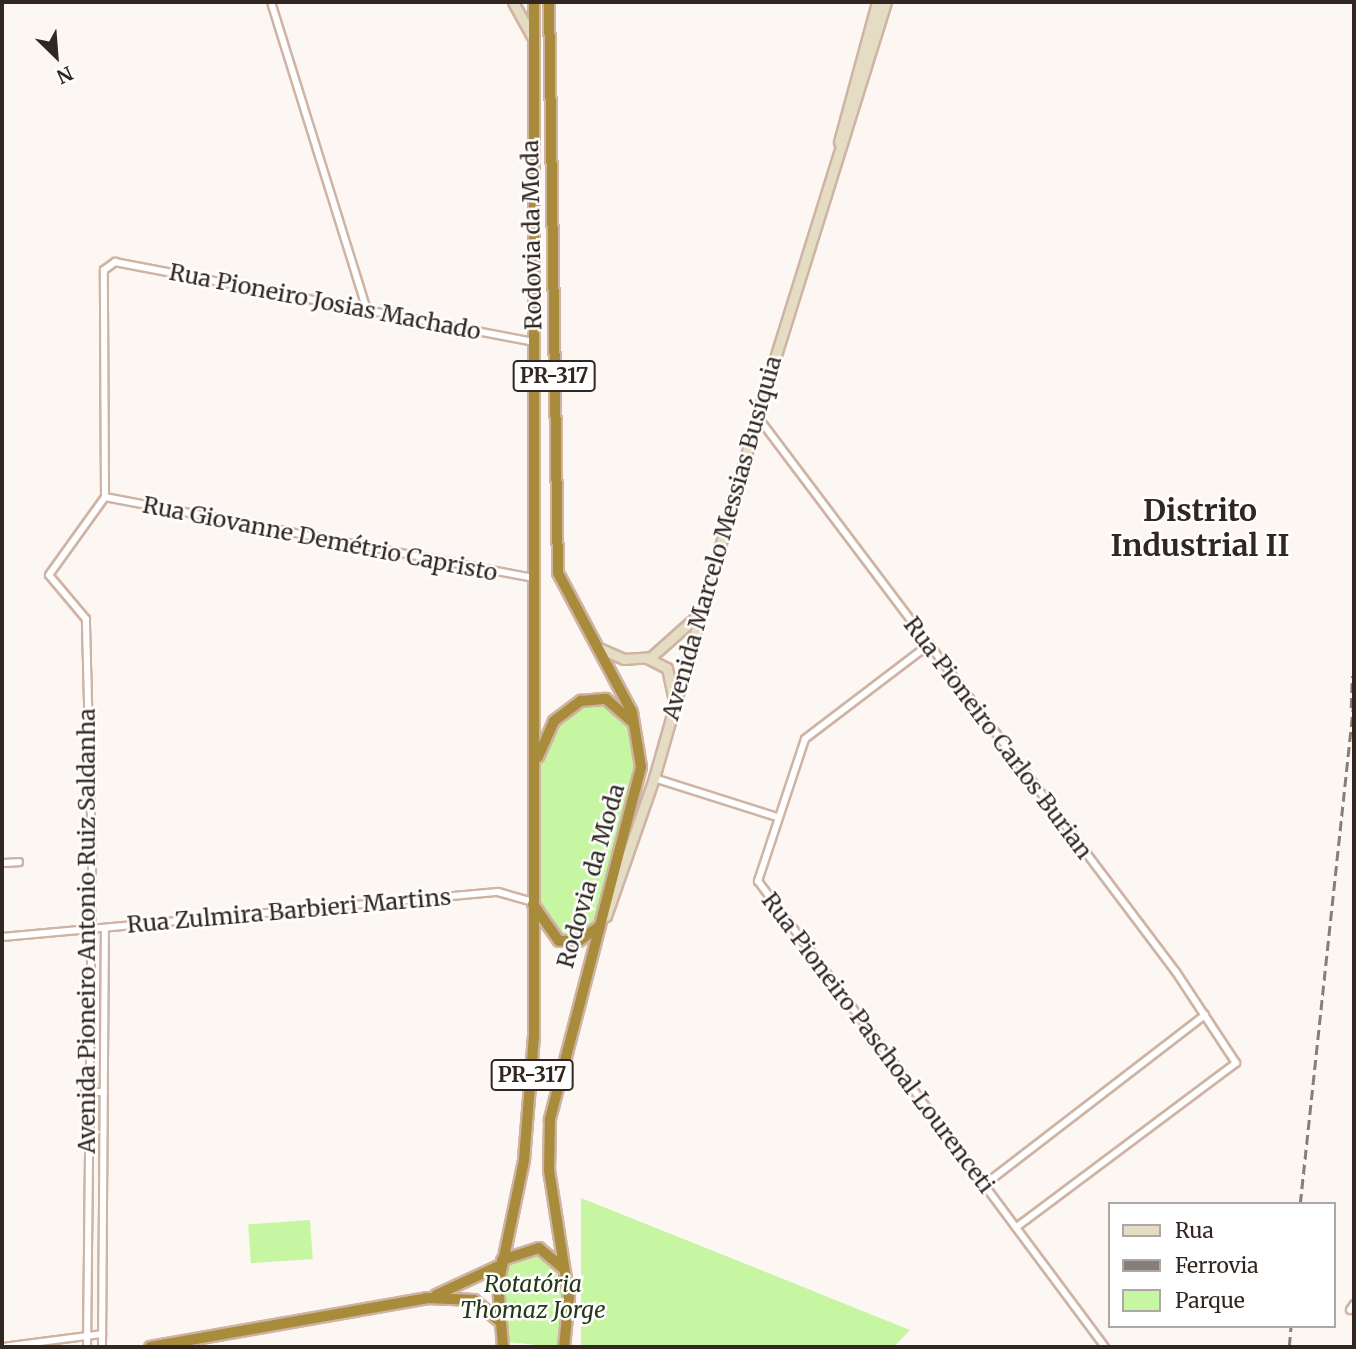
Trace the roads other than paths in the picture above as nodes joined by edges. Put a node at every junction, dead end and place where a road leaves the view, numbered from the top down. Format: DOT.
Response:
graph roads {
  1 [pos="271,2"];
  2 [pos="513,2"];
  3 [pos="534,2"];
  4 [pos="550,2"];
  5 [pos="877,2"];
  6 [pos="886,2"];
  7 [pos="534,40"];
  8 [pos="870,41"];
  9 [pos="368,311"];
  10 [pos="534,342"];
  11 [pos="757,416"];
  12 [pos="105,497"];
  13 [pos="535,578"];
  14 [pos="697,615"];
  15 [pos="927,646"];
  16 [pos="597,647"];
  17 [pos="648,658"];
  18 [pos="674,701"];
  19 [pos="638,729"];
  20 [pos="534,770"];
  21 [pos="654,778"];
  22 [pos="777,817"];
  23 [pos="19,862"];
  24 [pos="2,863"];
  25 [pos="532,902"];
  26 [pos="603,923"];
  27 [pos="105,928"];
  28 [pos="86,929"];
  29 [pos="2,937"];
  30 [pos="1205,1015"];
  31 [pos="104,1091"];
  32 [pos="85,1093"];
  33 [pos="984,1185"];
  34 [pos="1017,1227"];
  35 [pos="502,1262"];
  36 [pos="567,1273"];
  37 [pos="427,1298"];
  38 [pos="499,1325"];
  39 [pos="567,1331"];
  40 [pos="86,1333"];
  41 [pos="102,1334"];
  42 [pos="2,1347"];
  43 [pos="87,1347"];
  44 [pos="102,1347"];
  45 [pos="150,1347"];
  46 [pos="503,1347"];
  47 [pos="512,1347"];
  48 [pos="556,1347"];
  49 [pos="564,1347"];
  50 [pos="1105,1347"];
  1 -- 9 [label="street"];
  2 -- 7 [label="street"];
  3 -- 7 [label="highway, Rodovia da Moda / PR-317"];
  4 -- 16 [label="highway, Rodovia da Moda / PR-317"];
  5 -- 8 [label="street, Avenida Marcelo Messias Busíquia"];
  6 -- 8 [label="street, Avenida Marcelo Messias Busíquia"];
  7 -- 10 [label="highway, Rodovia da Moda / PR-317"];
  8 -- 11 [label="street, Avenida Marcelo Messias Busíquia"];
  9 -- 10 [label="street, Rua Pioneiro Josias Machado"];
  9 -- 12 [label="street, Rua Pioneiro Josias Machado"];
  10 -- 13 [label="highway, Rodovia da Moda / PR-317"];
  11 -- 14 [label="street, Avenida Marcelo Messias Busíquia"];
  11 -- 15 [label="street, Rua Pioneiro Carlos Burian"];
  12 -- 13 [label="street, Rua Giovanne Demétrio Capristo"];
  12 -- 28 [label="street, Avenida Pioneiro Antonio Ruiz Saldanha"];
  13 -- 20 [label="highway, Rodovia da Moda / PR-317"];
  14 -- 17 [label="street"];
  14 -- 18 [label="street, Avenida Marcelo Messias Busíquia"];
  15 -- 22 [label="street, Rua Pioneiro Paschoal Lourenceti"];
  15 -- 30 [label="street, Rua Pioneiro Carlos Burian"];
  16 -- 17 [label="street"];
  16 -- 19 [label="highway, Rodovia da Moda / PR-317"];
  17 -- 18 [label="street"];
  18 -- 21 [label="street, Avenida Marcelo Messias Busíquia"];
  19 -- 20 [label="highway"];
  19 -- 26 [label="highway, Rodovia da Moda / PR-317"];
  20 -- 25 [label="highway, Rodovia da Moda / PR-317"];
  21 -- 22 [label="street"];
  21 -- 26 [label="street, Avenida Marcelo Messias Busíquia"];
  22 -- 33 [label="street, Rua Pioneiro Paschoal Lourenceti"];
  23 -- 24 [label="street"];
  25 -- 26 [label="highway"];
  25 -- 27 [label="street, Rua Zulmira Barbieri Martins"];
  25 -- 35 [label="highway, Rodovia da Moda / PR-317"];
  26 -- 36 [label="highway, Rodovia da Moda / PR-317"];
  27 -- 28 [label="street, Rua Zulmira Barbieri Martins"];
  27 -- 31 [label="street, Avenida Pioneiro Antonio Ruiz Saldanha"];
  28 -- 29 [label="street, Rua Zulmira Barbieri Martins"];
  28 -- 32 [label="street, Avenida Pioneiro Antonio Ruiz Saldanha"];
  30 -- 33 [label="street"];
  30 -- 34 [label="street, Rua Pioneiro Carlos Burian"];
  31 -- 32 [label="street"];
  31 -- 41 [label="street, Avenida Pioneiro Antonio Ruiz Saldanha"];
  32 -- 40 [label="street, Avenida Pioneiro Antonio Ruiz Saldanha"];
  33 -- 34 [label="street, Rua Pioneiro Paschoal Lourenceti"];
  34 -- 50 [label="street, Rua Pioneiro Paschoal Lourenceti"];
  35 -- 36 [label="highway"];
  35 -- 37 [label="highway"];
  35 -- 38 [label="highway, PR-317"];
  36 -- 39 [label="highway, PR-317"];
  37 -- 38 [label="highway"];
  37 -- 45 [label="highway"];
  38 -- 46 [label="highway, PR-317"];
  38 -- 47 [label="highway"];
  39 -- 48 [label="highway"];
  39 -- 49 [label="highway, PR-317"];
  40 -- 41 [label="street"];
  40 -- 42 [label="street"];
  40 -- 43 [label="street, Avenida Pioneiro Antonio Ruiz Saldanha"];
  41 -- 44 [label="street, Avenida Pioneiro Antonio Ruiz Saldanha"];
}
